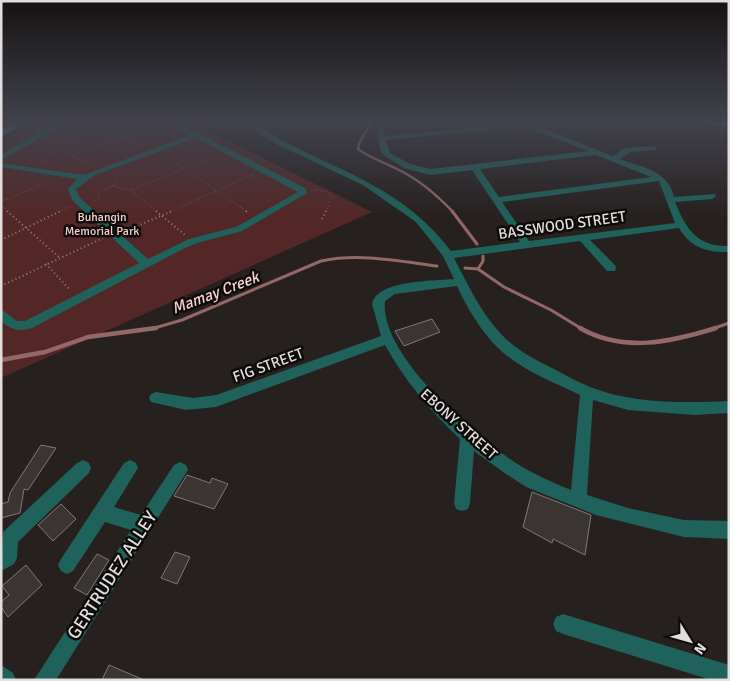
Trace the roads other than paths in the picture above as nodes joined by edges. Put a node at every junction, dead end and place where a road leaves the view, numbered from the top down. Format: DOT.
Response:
graph roads {
  1 [pos="146,154"];
  2 [pos="232,154"];
  3 [pos="305,154"];
  4 [pos="387,154"];
  5 [pos="591,154"];
  6 [pos="599,154"];
  7 [pos="622,154"];
  8 [pos="614,159"];
  9 [pos="1,166"];
  10 [pos="475,168"];
  11 [pos="1,170"];
  12 [pos="23,170"];
  13 [pos="661,178"];
  14 [pos="80,180"];
  15 [pos="712,196"];
  16 [pos="497,200"];
  17 [pos="670,200"];
  18 [pos="680,225"];
  19 [pos="583,238"];
  20 [pos="527,246"];
  21 [pos="729,249"];
  22 [pos="448,255"];
  23 [pos="147,264"];
  24 [pos="611,268"];
  25 [pos="460,282"];
  26 [pos="1,313"];
  27 [pos="388,339"];
  28 [pos="587,392"];
  29 [pos="156,398"];
  30 [pos="729,407"];
  31 [pos="468,436"];
  32 [pos="83,468"];
  33 [pos="130,468"];
  34 [pos="180,470"];
  35 [pos="578,500"];
  36 [pos="462,504"];
  37 [pos="101,512"];
  38 [pos="144,525"];
  39 [pos="729,530"];
  40 [pos="1,562"];
  41 [pos="67,565"];
  42 [pos="563,624"];
  43 [pos="1,675"];
  44 [pos="729,675"];
  45 [pos="6,680"];
  46 [pos="44,680"];
  1 -- 14 [label="street"];
  2 -- 23 [label="street"];
  3 -- 22 [label="street"];
  4 -- 10 [label="street"];
  5 -- 10 [label="street"];
  6 -- 8 [label="street"];
  7 -- 8 [label="street"];
  8 -- 13 [label="street"];
  9 -- 12 [label="street"];
  10 -- 16 [label="street"];
  11 -- 12 [label="street"];
  12 -- 14 [label="street"];
  13 -- 16 [label="street"];
  13 -- 17 [label="street"];
  14 -- 23 [label="street"];
  15 -- 17 [label="street"];
  16 -- 20 [label="street"];
  17 -- 18 [label="street"];
  18 -- 19 [label="street, BASSWOOD STREET"];
  18 -- 21 [label="street"];
  19 -- 20 [label="street, BASSWOOD STREET"];
  19 -- 24 [label="street"];
  20 -- 22 [label="street, BASSWOOD STREET"];
  22 -- 25 [label="street"];
  23 -- 26 [label="street"];
  25 -- 27 [label="street, EBONY STREET"];
  25 -- 28 [label="street"];
  27 -- 29 [label="street, FIG STREET"];
  27 -- 31 [label="street, EBONY STREET"];
  28 -- 30 [label="street"];
  28 -- 35 [label="street"];
  31 -- 35 [label="street, EBONY STREET"];
  31 -- 36 [label="street"];
  32 -- 40 [label="street"];
  33 -- 37 [label="street"];
  34 -- 38 [label="street, GERTRUDEZ ALLEY"];
  35 -- 39 [label="street, EBONY STREET"];
  37 -- 38 [label="street"];
  37 -- 41 [label="street"];
  38 -- 46 [label="street, GERTRUDEZ ALLEY"];
  42 -- 44 [label="street"];
  43 -- 45 [label="street"];
}
